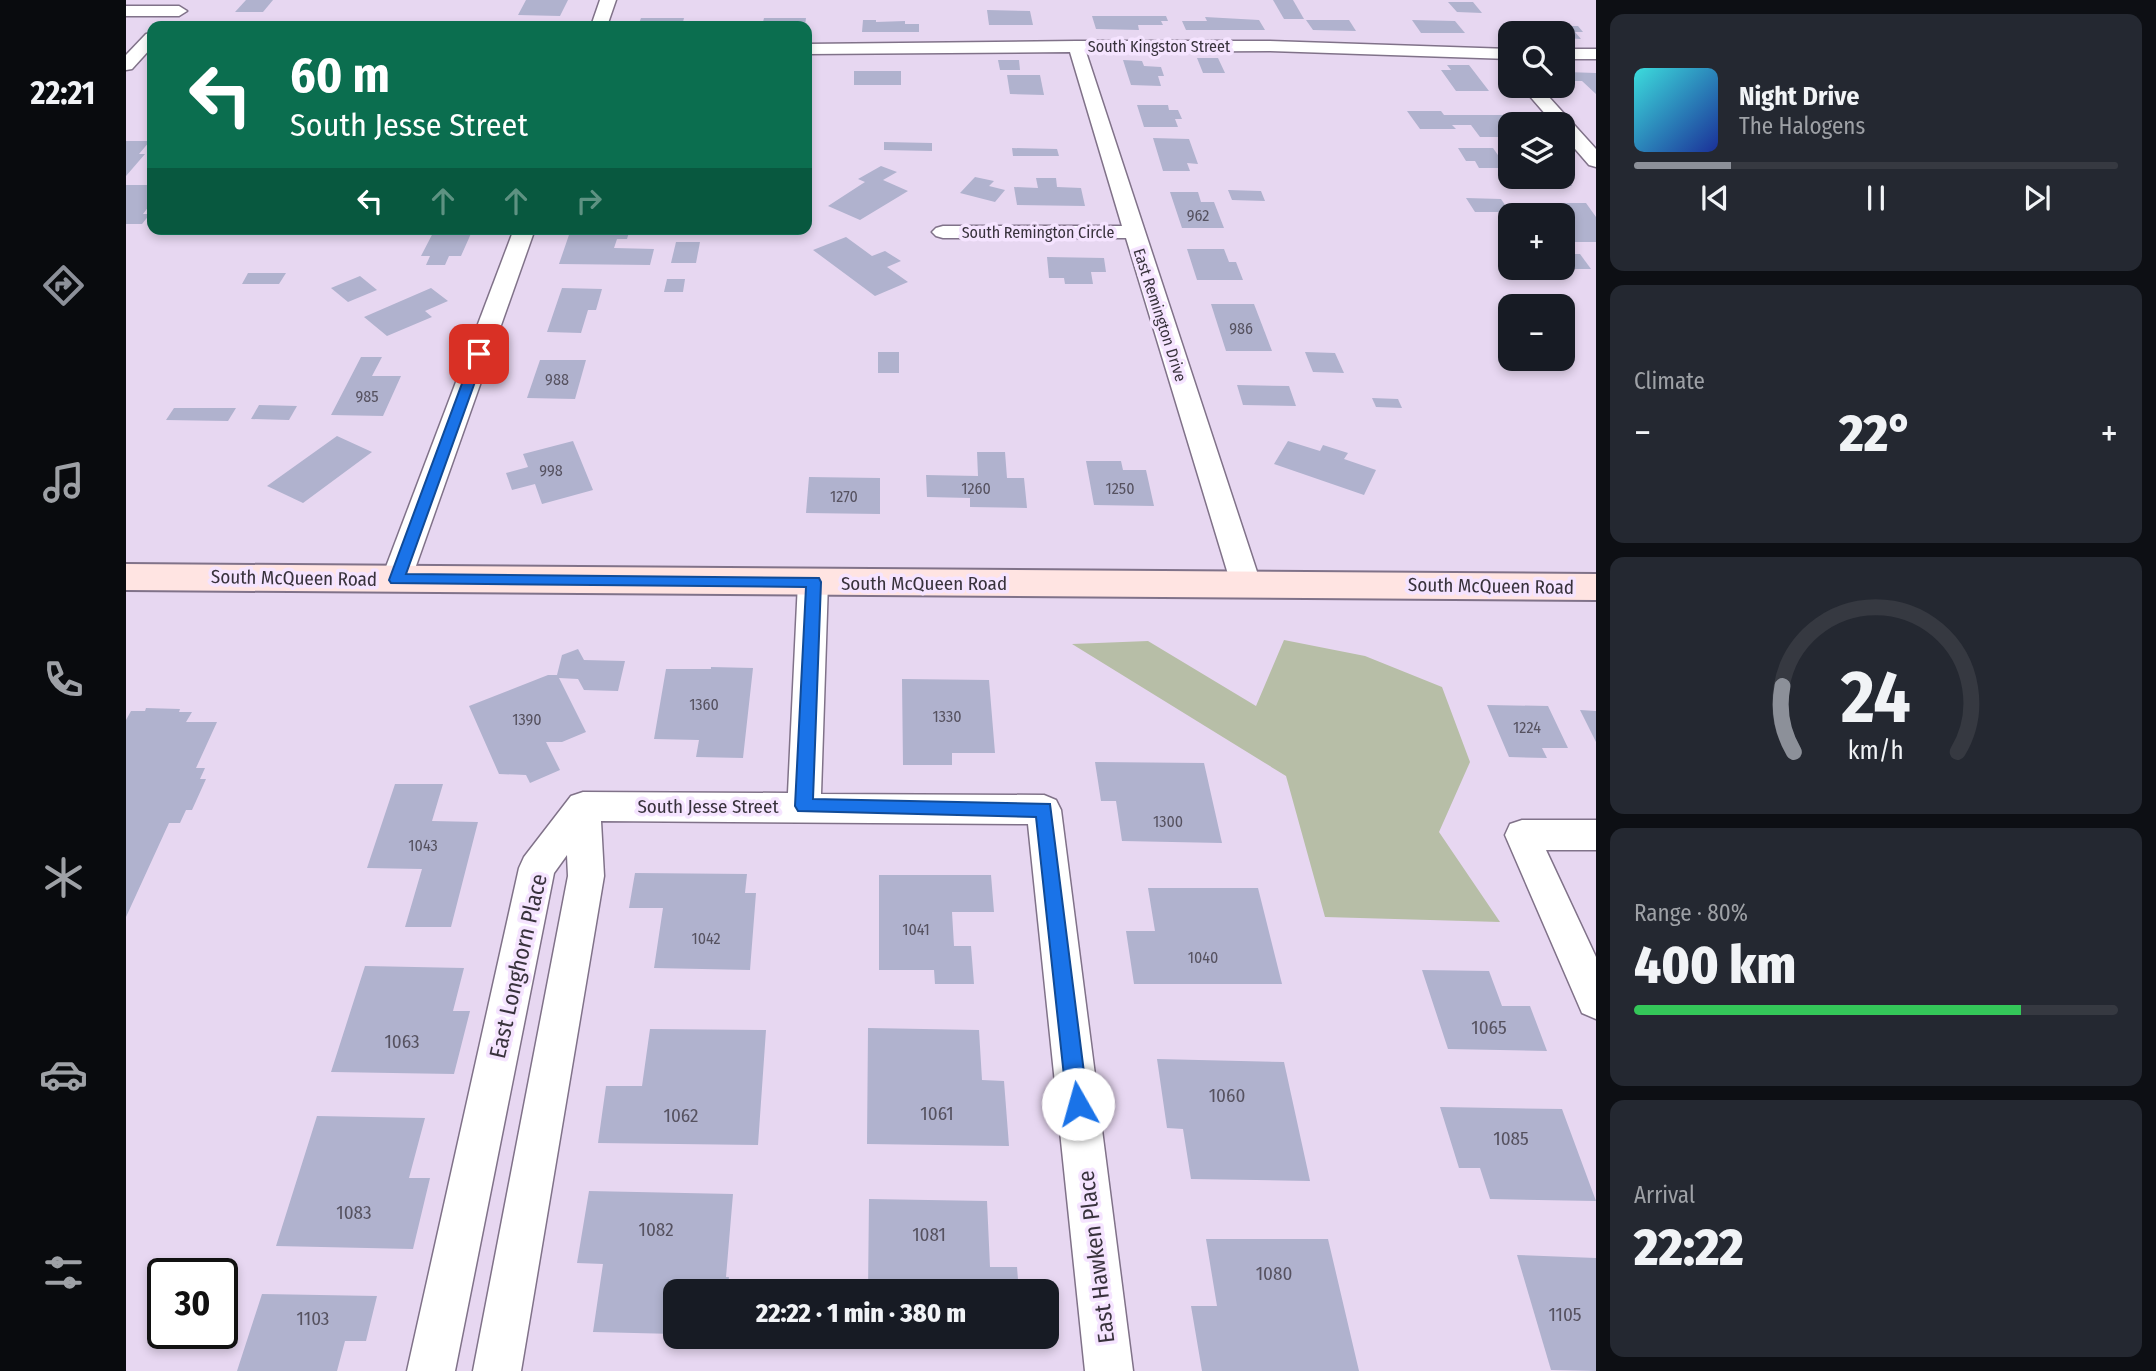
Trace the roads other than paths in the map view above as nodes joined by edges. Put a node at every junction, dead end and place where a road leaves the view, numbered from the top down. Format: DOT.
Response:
graph roads {
  1 [pos="608,0"];
  2 [pos="184,5"];
  3 [pos="126,11"];
  4 [pos="169,21"];
  5 [pos="601,21"];
  6 [pos="147,43"];
  7 [pos="1076,46"];
  8 [pos="812,49"];
  9 [pos="1575,54"];
  10 [pos="1596,54"];
  11 [pos="1498,57"];
  12 [pos="126,65"];
  13 [pos="1541,98"];
  14 [pos="1596,161"];
  15 [pos="943,232"];
  16 [pos="1134,232"];
  17 [pos="523,235"];
  18 [pos="126,576"];
  19 [pos="397,580"];
  20 [pos="813,582"];
  21 [pos="1246,584"];
  22 [pos="1596,587"];
  23 [pos="583,806"];
  24 [pos="804,806"];
  25 [pos="1044,810"];
  26 [pos="1596,835"];
  27 [pos="563,999"];
  28 [pos="1596,1000"];
  29 [pos="509,1001"];
  30 [pos="431,1371"];
  31 [pos="496,1371"];
  32 [pos="1109,1371"];
  1 -- 5 [label="street"];
  2 -- 3 [label="street"];
  2 -- 4 [label="street"];
  6 -- 12 [label="street"];
  7 -- 8 [label="street, South Kingston Street"];
  7 -- 11 [label="street, South Kingston Street"];
  7 -- 16 [label="street, East Remington Drive"];
  9 -- 10 [label="street"];
  13 -- 14 [label="street"];
  15 -- 16 [label="street, South Remington Circle"];
  16 -- 21 [label="street, East Remington Drive"];
  17 -- 19 [label="street"];
  18 -- 19 [label="main road, South McQueen Road"];
  19 -- 20 [label="main road, South McQueen Road"];
  20 -- 21 [label="main road, South McQueen Road"];
  20 -- 24 [label="street"];
  21 -- 22 [label="main road, South McQueen Road"];
  23 -- 24 [label="street, South Jesse Street"];
  23 -- 27 [label="street"];
  23 -- 29 [label="street, East Longhorn Place"];
  24 -- 25 [label="street, South Jesse Street"];
  25 -- 32 [label="street, East Hawken Place"];
  26 -- 28 [label="street"];
  27 -- 29 [label="street"];
  27 -- 31 [label="street"];
  29 -- 30 [label="street, East Longhorn Place"];
}
